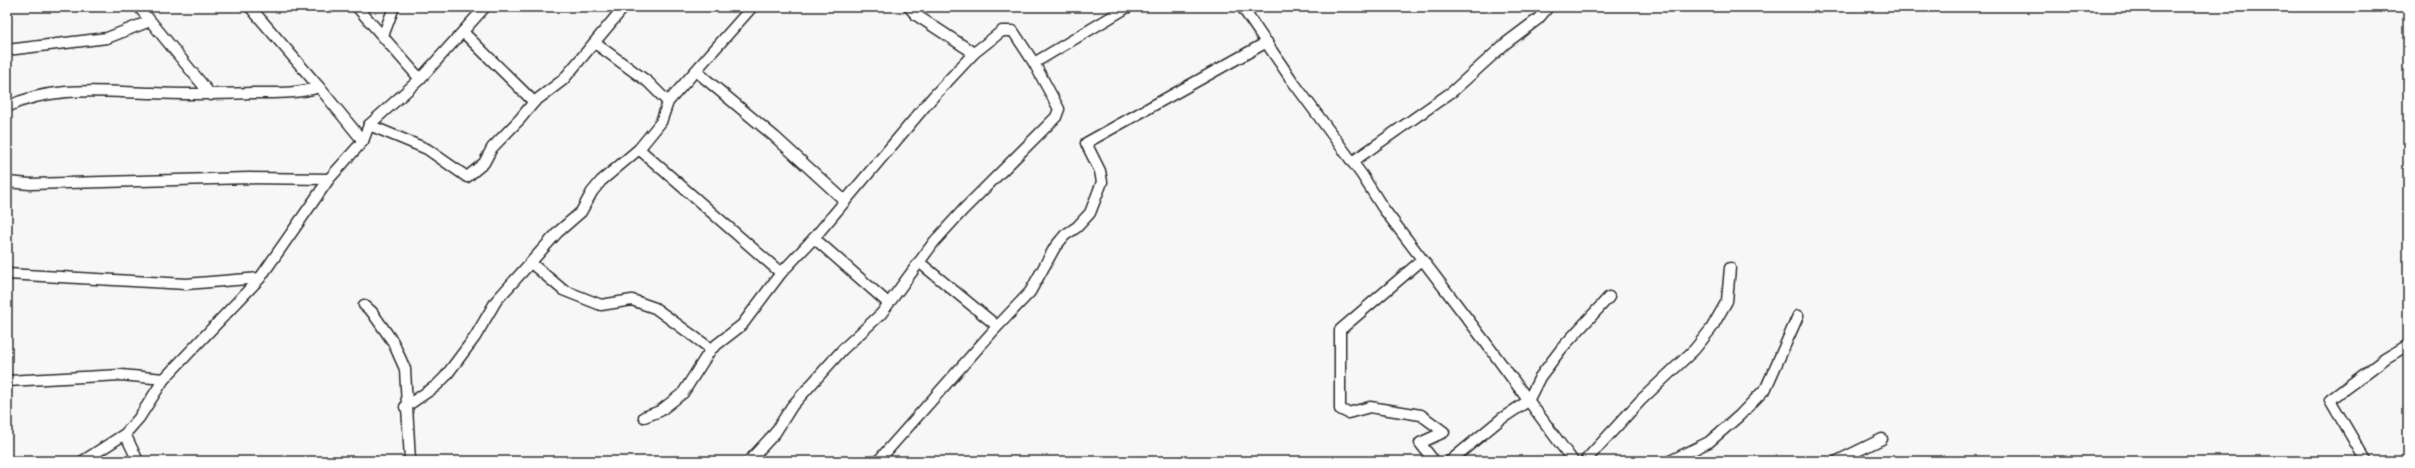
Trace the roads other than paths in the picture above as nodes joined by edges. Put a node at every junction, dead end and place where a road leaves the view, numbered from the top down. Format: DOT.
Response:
graph roads {
  1 [pos="139,7"];
  2 [pos="250,7"];
  3 [pos="357,7"];
  4 [pos="394,7"];
  5 [pos="485,7"];
  6 [pos="624,7"];
  7 [pos="752,7"];
  8 [pos="909,7"];
  9 [pos="1128,7"];
  10 [pos="1242,7"];
  11 [pos="1548,7"];
  12 [pos="150,21"];
  13 [pos="463,32"];
  14 [pos="383,36"];
  15 [pos="1266,42"];
  16 [pos="595,44"];
  17 [pos="7,50"];
  18 [pos="974,53"];
  19 [pos="1034,63"];
  20 [pos="696,71"];
  21 [pos="420,79"];
  22 [pos="319,86"];
  23 [pos="211,95"];
  24 [pos="534,102"];
  25 [pos="668,102"];
  26 [pos="7,107"];
  27 [pos="369,125"];
  28 [pos="363,141"];
  29 [pos="639,149"];
  30 [pos="1352,162"];
  31 [pos="329,180"];
  32 [pos="7,182"];
  33 [pos="845,201"];
  34 [pos="814,238"];
  35 [pos="1422,260"];
  36 [pos="919,262"];
  37 [pos="531,263"];
  38 [pos="1730,268"];
  39 [pos="781,273"];
  40 [pos="7,274"];
  41 [pos="260,278"];
  42 [pos="1609,297"];
  43 [pos="888,303"];
  44 [pos="364,305"];
  45 [pos="1798,316"];
  46 [pos="997,326"];
  47 [pos="2408,345"];
  48 [pos="711,349"];
  49 [pos="164,380"];
  50 [pos="7,381"];
  51 [pos="1528,400"];
  52 [pos="405,407"];
  53 [pos="644,417"];
  54 [pos="125,434"];
  55 [pos="1882,439"];
  56 [pos="83,461"];
  57 [pos="138,461"];
  58 [pos="410,461"];
  59 [pos="749,461"];
  60 [pos="878,461"];
  61 [pos="1434,461"];
  62 [pos="1450,461"];
  63 [pos="1572,461"];
  64 [pos="1585,461"];
  65 [pos="1670,461"];
  66 [pos="1837,461"];
  67 [pos="2366,461"];
  1 -- 12 [label="street"];
  2 -- 22 [label="street"];
  3 -- 14 [label="street"];
  4 -- 14 [label="street"];
  5 -- 13 [label="street"];
  6 -- 16 [label="street"];
  7 -- 20 [label="street"];
  8 -- 18 [label="street"];
  9 -- 19 [label="street"];
  10 -- 15 [label="street"];
  11 -- 30 [label="street"];
  12 -- 17 [label="street"];
  12 -- 23 [label="street"];
  13 -- 21 [label="street"];
  13 -- 24 [label="street"];
  14 -- 21 [label="street"];
  15 -- 30 [label="street"];
  15 -- 46 [label="street"];
  16 -- 24 [label="street"];
  16 -- 25 [label="street"];
  18 -- 19 [label="street"];
  18 -- 33 [label="street"];
  19 -- 36 [label="street"];
  20 -- 25 [label="street"];
  20 -- 33 [label="street"];
  21 -- 27 [label="street"];
  22 -- 23 [label="street"];
  22 -- 28 [label="street"];
  23 -- 26 [label="street"];
  24 -- 27 [label="street"];
  25 -- 29 [label="street"];
  27 -- 28 [label="street"];
  28 -- 31 [label="street"];
  29 -- 37 [label="street"];
  29 -- 39 [label="street"];
  30 -- 35 [label="street"];
  31 -- 32 [label="street"];
  31 -- 41 [label="street"];
  33 -- 34 [label="street"];
  34 -- 39 [label="street"];
  34 -- 43 [label="street"];
  35 -- 51 [label="street"];
  35 -- 61 [label="street"];
  36 -- 43 [label="street"];
  36 -- 46 [label="street"];
  37 -- 48 [label="street"];
  37 -- 52 [label="street"];
  38 -- 64 [label="street"];
  39 -- 48 [label="street"];
  40 -- 41 [label="street"];
  41 -- 49 [label="street"];
  42 -- 51 [label="street"];
  43 -- 59 [label="street"];
  44 -- 52 [label="street"];
  45 -- 65 [label="street"];
  46 -- 60 [label="street"];
  47 -- 67 [label="street"];
  48 -- 53 [label="street"];
  49 -- 50 [label="street"];
  49 -- 54 [label="street"];
  51 -- 62 [label="street"];
  51 -- 63 [label="street"];
  52 -- 58 [label="street"];
  54 -- 56 [label="street"];
  54 -- 57 [label="street"];
  55 -- 66 [label="street"];
}
